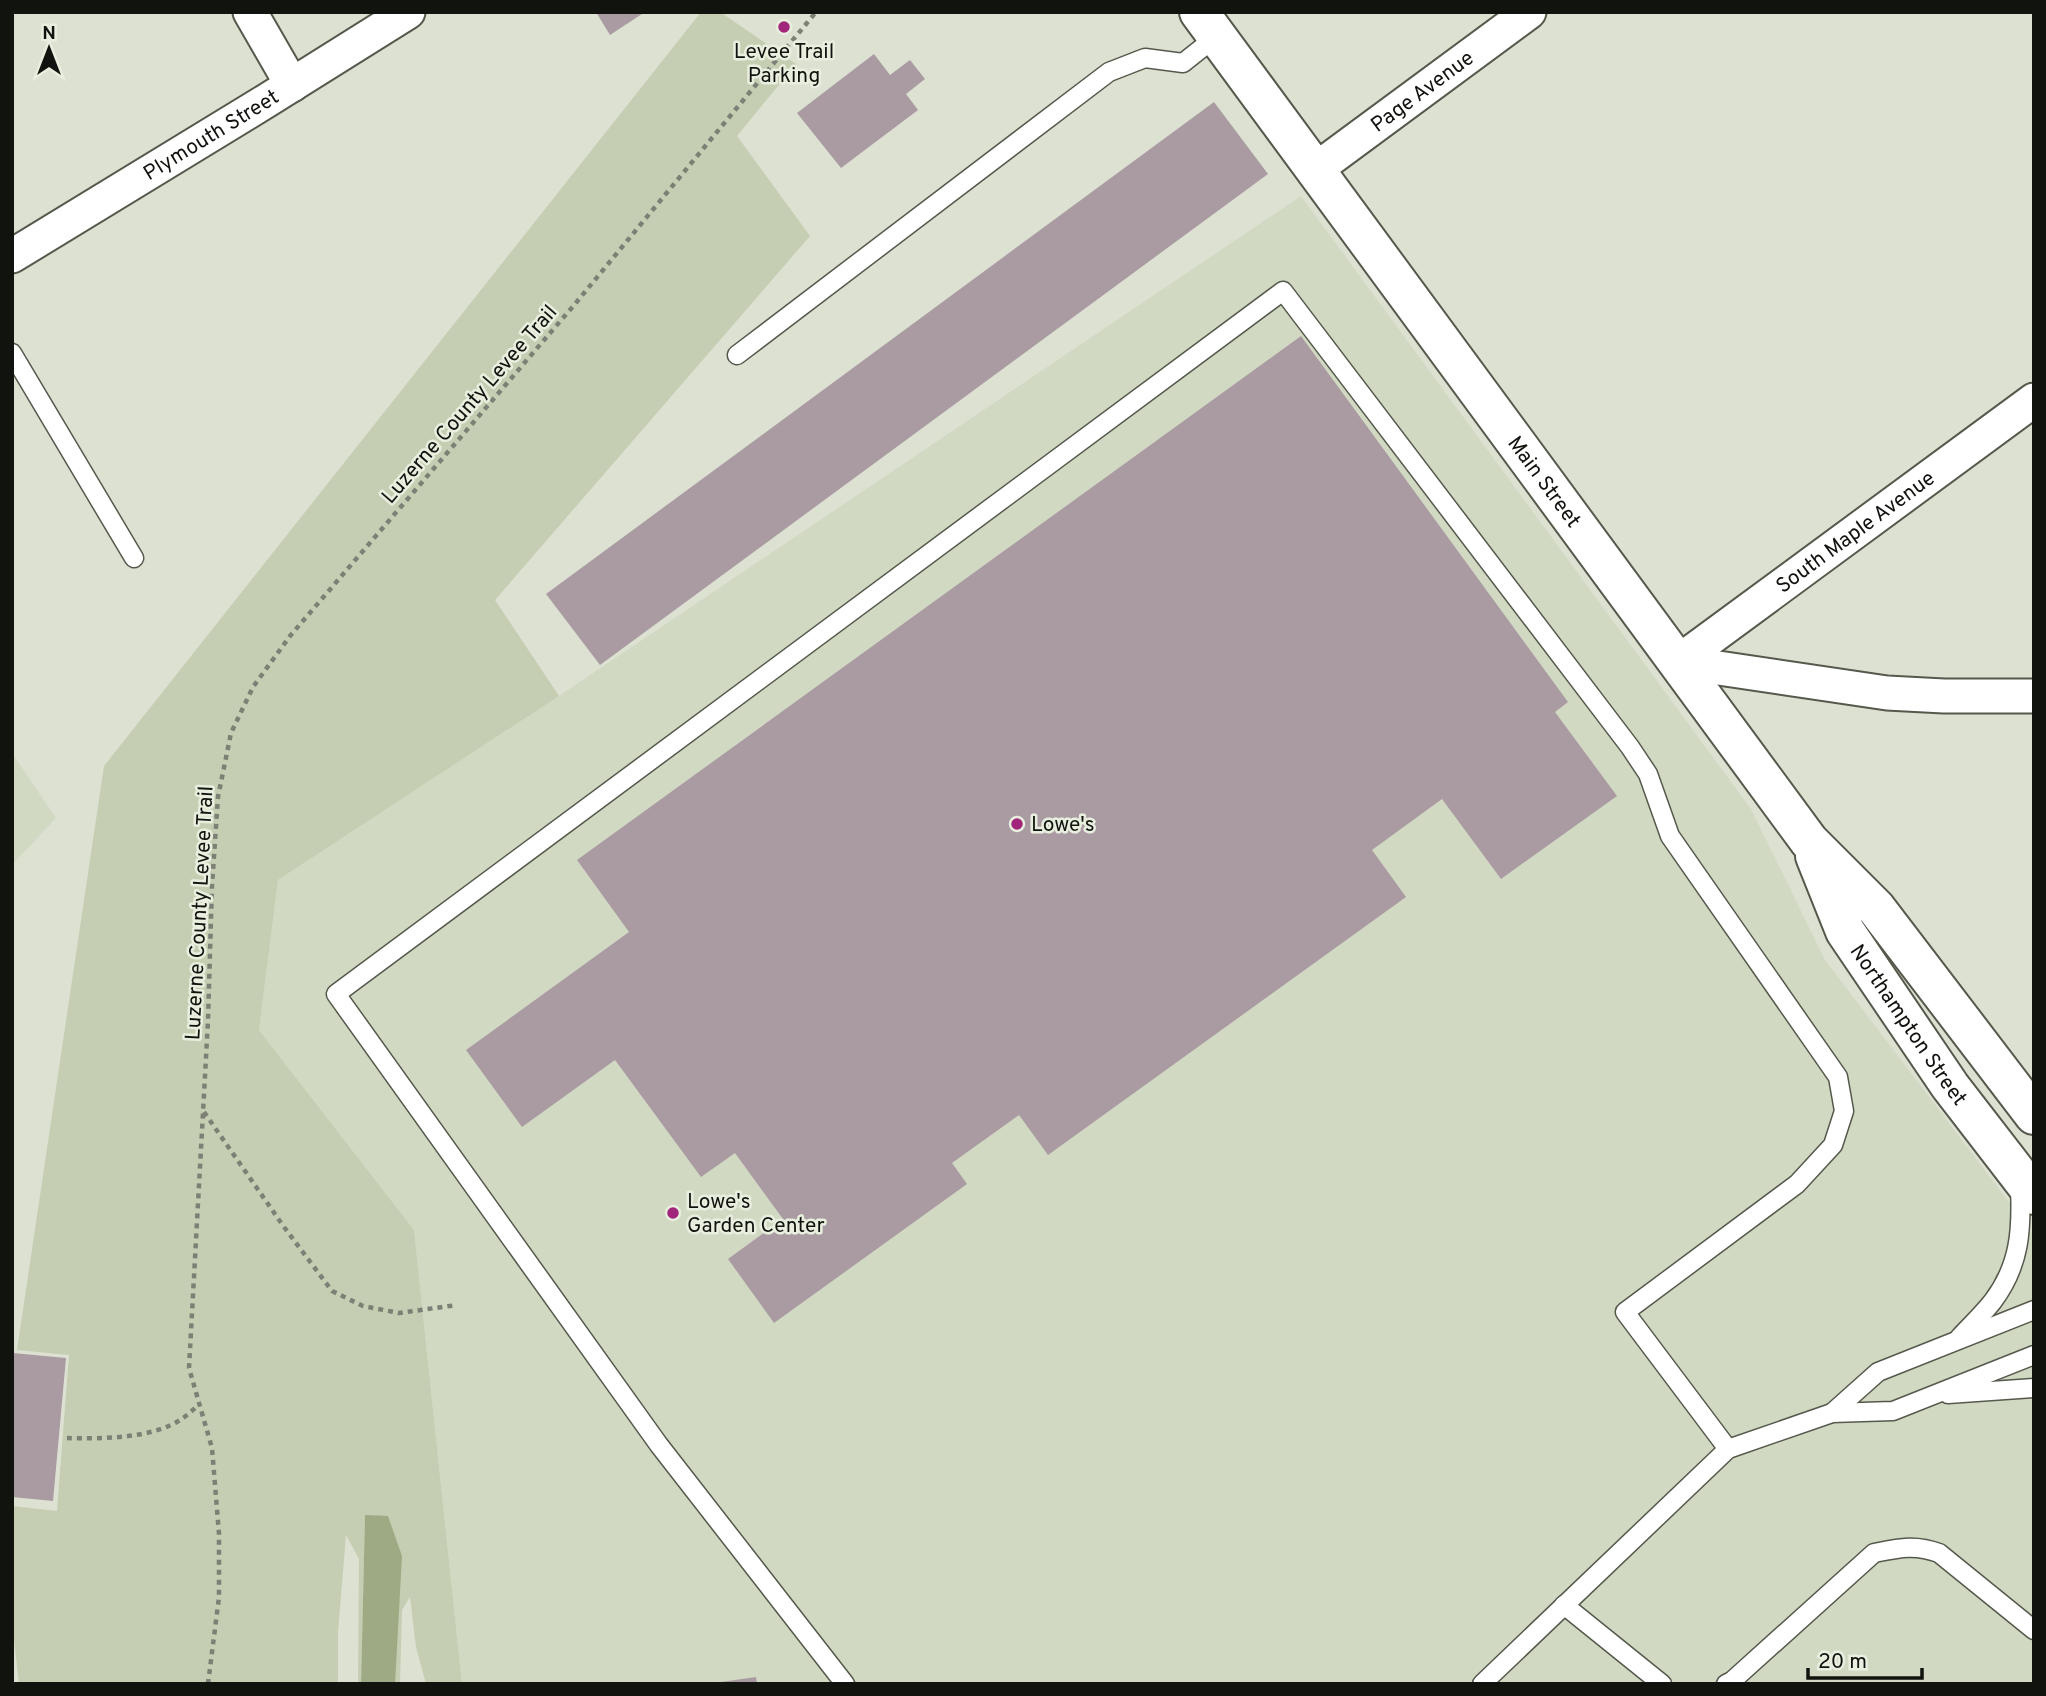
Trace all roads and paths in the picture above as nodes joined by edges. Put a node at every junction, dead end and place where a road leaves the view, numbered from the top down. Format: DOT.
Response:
graph roads {
  1 [pos="250,12"];
  2 [pos="408,12"];
  3 [pos="816,12"];
  4 [pos="1528,12"];
  5 [pos="1208,24"];
  6 [pos="292,85"];
  7 [pos="1315,170"];
  8 [pos="12,256"];
  9 [pos="12,353"];
  10 [pos="737,355"];
  11 [pos="2034,400"];
  12 [pos="134,558"];
  13 [pos="1678,662"];
  14 [pos="2034,696"];
  15 [pos="1809,841"];
  16 [pos="203,1111"];
  17 [pos="2034,1115"];
  18 [pos="2026,1185"];
  19 [pos="457,1305"];
  20 [pos="2034,1310"];
  21 [pos="1955,1342"];
  22 [pos="2034,1354"];
  23 [pos="2034,1388"];
  24 [pos="1931,1396"];
  25 [pos="200,1404"];
  26 [pos="1832,1413"];
  27 [pos="66,1438"];
  28 [pos="1728,1449"];
  29 [pos="1564,1605"];
  30 [pos="2034,1630"];
  31 [pos="208,1684"];
  32 [pos="845,1684"];
  33 [pos="1482,1684"];
  34 [pos="1662,1684"];
  35 [pos="1726,1684"];
  1 -- 6 [label="street"];
  2 -- 6 [label="street, Plymouth Street"];
  3 -- 16 [label="path, Luzerne County Levee Trail"];
  4 -- 7 [label="street, Page Avenue"];
  5 -- 7 [label="street, Main Street"];
  5 -- 10 [label="lane"];
  6 -- 8 [label="street, Plymouth Street"];
  7 -- 13 [label="street, Main Street"];
  9 -- 12 [label="lane"];
  11 -- 13 [label="street, South Maple Avenue"];
  13 -- 14 [label="street"];
  13 -- 15 [label="street, Northampton Street"];
  15 -- 17 [label="street, Northampton Street"];
  15 -- 18 [label="street, Northampton Street"];
  16 -- 19 [label="path"];
  16 -- 25 [label="path, Luzerne County Levee Trail"];
  18 -- 21 [label="lane"];
  20 -- 21 [label="lane"];
  21 -- 26 [label="lane"];
  22 -- 24 [label="lane"];
  23 -- 24 [label="lane"];
  24 -- 26 [label="lane"];
  25 -- 27 [label="path"];
  25 -- 31 [label="path, Luzerne County Levee Trail"];
  26 -- 28 [label="lane"];
  28 -- 29 [label="lane"];
  28 -- 32 [label="lane"];
  29 -- 33 [label="lane"];
  29 -- 34 [label="lane"];
  30 -- 35 [label="lane"];
}
